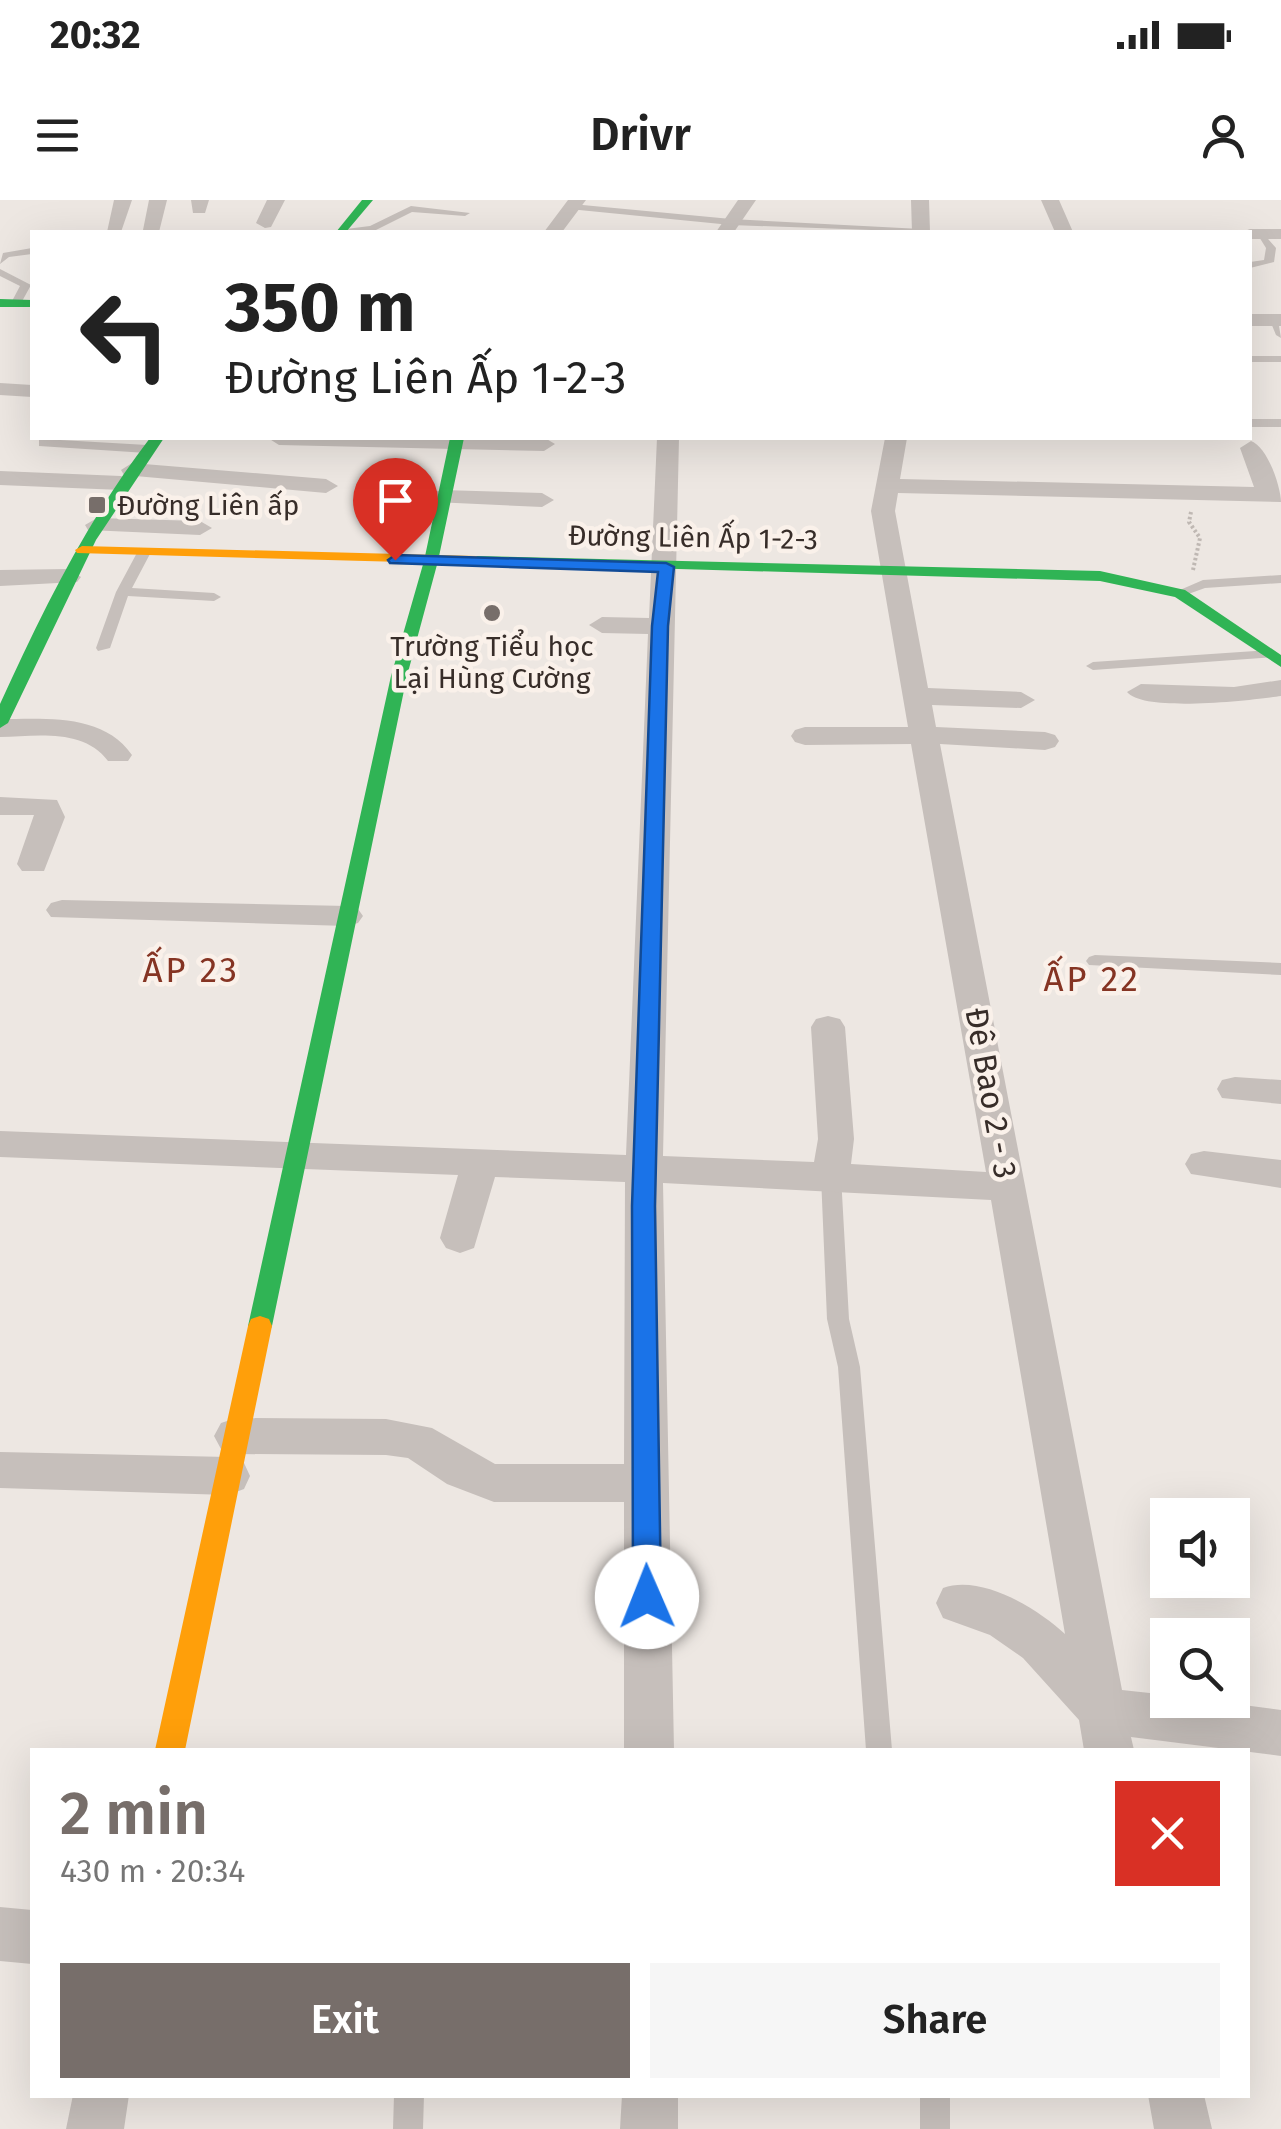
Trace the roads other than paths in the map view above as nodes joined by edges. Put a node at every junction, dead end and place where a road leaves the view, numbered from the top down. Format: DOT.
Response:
graph roads {
  1 [pos="123,200"];
  2 [pos="158,200"];
  3 [pos="276,200"];
  4 [pos="368,200"];
  5 [pos="747,200"];
  6 [pos="920,200"];
  7 [pos="1050,200"];
  8 [pos="575,203"];
  9 [pos="465,214"];
  10 [pos="266,223"];
  11 [pos="728,228"];
  12 [pos="114,230"];
  13 [pos="152,230"];
  14 [pos="343,230"];
  15 [pos="350,230"];
  16 [pos="555,230"];
  17 [pos="826,230"];
  18 [pos="924,230"];
  19 [pos="1063,230"];
  20 [pos="1255,234"];
  21 [pos="1281,234"];
  22 [pos="30,251"];
  23 [pos="0,261"];
  24 [pos="1252,266"];
  25 [pos="0,272"];
  26 [pos="18,306"];
  27 [pos="1279,316"];
  28 [pos="1252,320"];
  29 [pos="1252,359"];
  30 [pos="1281,359"];
  31 [pos="0,390"];
  32 [pos="30,391"];
  33 [pos="1252,423"];
  34 [pos="1281,423"];
  35 [pos="457,440"];
  36 [pos="668,440"];
  37 [pos="896,440"];
  38 [pos="43,442"];
  39 [pos="152,443"];
  40 [pos="544,444"];
  41 [pos="1251,448"];
  42 [pos="126,477"];
  43 [pos="0,478"];
  44 [pos="326,486"];
  45 [pos="889,486"];
  46 [pos="1275,495"];
  47 [pos="442,497"];
  48 [pos="542,500"];
  49 [pos="96,525"];
  50 [pos="200,528"];
  51 [pos="82,550"];
  52 [pos="144,552"];
  53 [pos="431,561"];
  54 [pos="666,567"];
  55 [pos="891,571"];
  56 [pos="68,577"];
  57 [pos="0,578"];
  58 [pos="1281,578"];
  59 [pos="123,592"];
  60 [pos="1180,593"];
  61 [pos="214,597"];
  62 [pos="602,624"];
  63 [pos="660,626"];
  64 [pos="103,648"];
  65 [pos="1275,658"];
  66 [pos="1093,666"];
  67 [pos="1281,688"];
  68 [pos="1141,692"];
  69 [pos="916,696"];
  70 [pos="1021,700"];
  71 [pos="0,725"];
  72 [pos="924,734"];
  73 [pos="805,736"];
  74 [pos="1046,741"];
  75 [pos="118,755"];
  76 [pos="0,806"];
  77 [pos="33,864"];
  78 [pos="62,910"];
  79 [pos="347,916"];
  80 [pos="1095,962"];
  81 [pos="1281,969"];
  82 [pos="828,1027"];
  83 [pos="1235,1088"];
  84 [pos="1281,1092"];
  85 [pos="0,1144"];
  86 [pos="296,1157"];
  87 [pos="479,1164"];
  88 [pos="1204,1164"];
  89 [pos="646,1172"];
  90 [pos="1281,1174"];
  91 [pos="830,1176"];
  92 [pos="1008,1188"];
  93 [pos="460,1238"];
  94 [pos="232,1456"];
  95 [pos="0,1470"];
  96 [pos="646,1483"];
  97 [pos="959,1602"];
  98 [pos="1106,1730"];
  99 [pos="1281,1733"];
  100 [pos="170,1748"];
  101 [pos="649,1748"];
  102 [pos="878,1748"];
  103 [pos="0,1934"];
  104 [pos="30,1936"];
  105 [pos="100,2098"];
  106 [pos="410,2098"];
  107 [pos="650,2098"];
  108 [pos="934,2098"];
  109 [pos="1177,2098"];
  110 [pos="95,2129"];
  111 [pos="408,2129"];
  112 [pos="649,2129"];
  113 [pos="935,2129"];
  114 [pos="1182,2129"];
  1 -- 12 [label="street"];
  2 -- 13 [label="street"];
  3 -- 10 [label="street"];
  4 -- 14 [label="street"];
  5 -- 11 [label="street"];
  6 -- 18 [label="street"];
  7 -- 19 [label="street"];
  8 -- 11 [label="lane"];
  8 -- 16 [label="street"];
  9 -- 15 [label="lane"];
  11 -- 17 [label="lane"];
  20 -- 21 [label="street"];
  20 -- 24 [label="lane"];
  22 -- 23 [label="lane"];
  25 -- 26 [label="lane"];
  27 -- 28 [label="street"];
  29 -- 30 [label="lane"];
  31 -- 32 [label="street"];
  33 -- 34 [label="lane"];
  35 -- 40 [label="street"];
  35 -- 47 [label="street"];
  36 -- 54 [label="street"];
  37 -- 45 [label="street, Đê Bao 2 - 3"];
  38 -- 39 [label="lane"];
  39 -- 42 [label="street"];
  41 -- 46 [label="street"];
  42 -- 43 [label="street"];
  42 -- 44 [label="street"];
  42 -- 49 [label="street"];
  45 -- 46 [label="street"];
  45 -- 55 [label="street, Đê Bao 2 - 3"];
  47 -- 48 [label="street"];
  47 -- 53 [label="street"];
  49 -- 50 [label="street"];
  49 -- 51 [label="street"];
  51 -- 52 [label="street, Đường Liên Ấp 1-2-3"];
  51 -- 56 [label="street"];
  52 -- 53 [label="street, Đường Liên Ấp 1-2-3"];
  52 -- 59 [label="lane"];
  53 -- 54 [label="street, Đường Liên Ấp 1-2-3"];
  53 -- 79 [label="street"];
  54 -- 55 [label="street, Đường Liên Ấp 1-2-3"];
  54 -- 63 [label="street"];
  55 -- 60 [label="street, Đường Liên Ấp 1-2-3"];
  55 -- 69 [label="street, Đê Bao 2 - 3"];
  56 -- 57 [label="street"];
  56 -- 71 [label="street"];
  58 -- 60 [label="lane"];
  59 -- 61 [label="lane"];
  59 -- 64 [label="lane"];
  60 -- 65 [label="street, Đường Liên Ấp 1-2-3"];
  62 -- 63 [label="street"];
  63 -- 89 [label="street"];
  65 -- 66 [label="lane"];
  67 -- 68 [label="street"];
  69 -- 70 [label="street"];
  69 -- 72 [label="street, Đê Bao 2 - 3"];
  71 -- 75 [label="street"];
  72 -- 73 [label="street"];
  72 -- 74 [label="street"];
  72 -- 92 [label="street, Đê Bao 2 - 3"];
  76 -- 77 [label="street"];
  78 -- 79 [label="street"];
  79 -- 86 [label="street"];
  80 -- 81 [label="lane"];
  82 -- 91 [label="street"];
  83 -- 84 [label="street"];
  85 -- 86 [label="street"];
  86 -- 87 [label="street"];
  86 -- 94 [label="street"];
  87 -- 89 [label="street"];
  87 -- 93 [label="street"];
  88 -- 90 [label="street"];
  89 -- 91 [label="street"];
  89 -- 96 [label="street"];
  91 -- 92 [label="street"];
  91 -- 102 [label="lane"];
  92 -- 98 [label="street, Đê Bao 2 - 3"];
  94 -- 95 [label="street"];
  94 -- 96 [label="street"];
  94 -- 100 [label="street"];
  96 -- 101 [label="street"];
  97 -- 98 [label="street"];
  98 -- 99 [label="street"];
  103 -- 104 [label="street"];
  105 -- 110 [label="street"];
  106 -- 111 [label="lane"];
  107 -- 112 [label="street"];
  108 -- 113 [label="lane"];
  109 -- 114 [label="street"];
}
